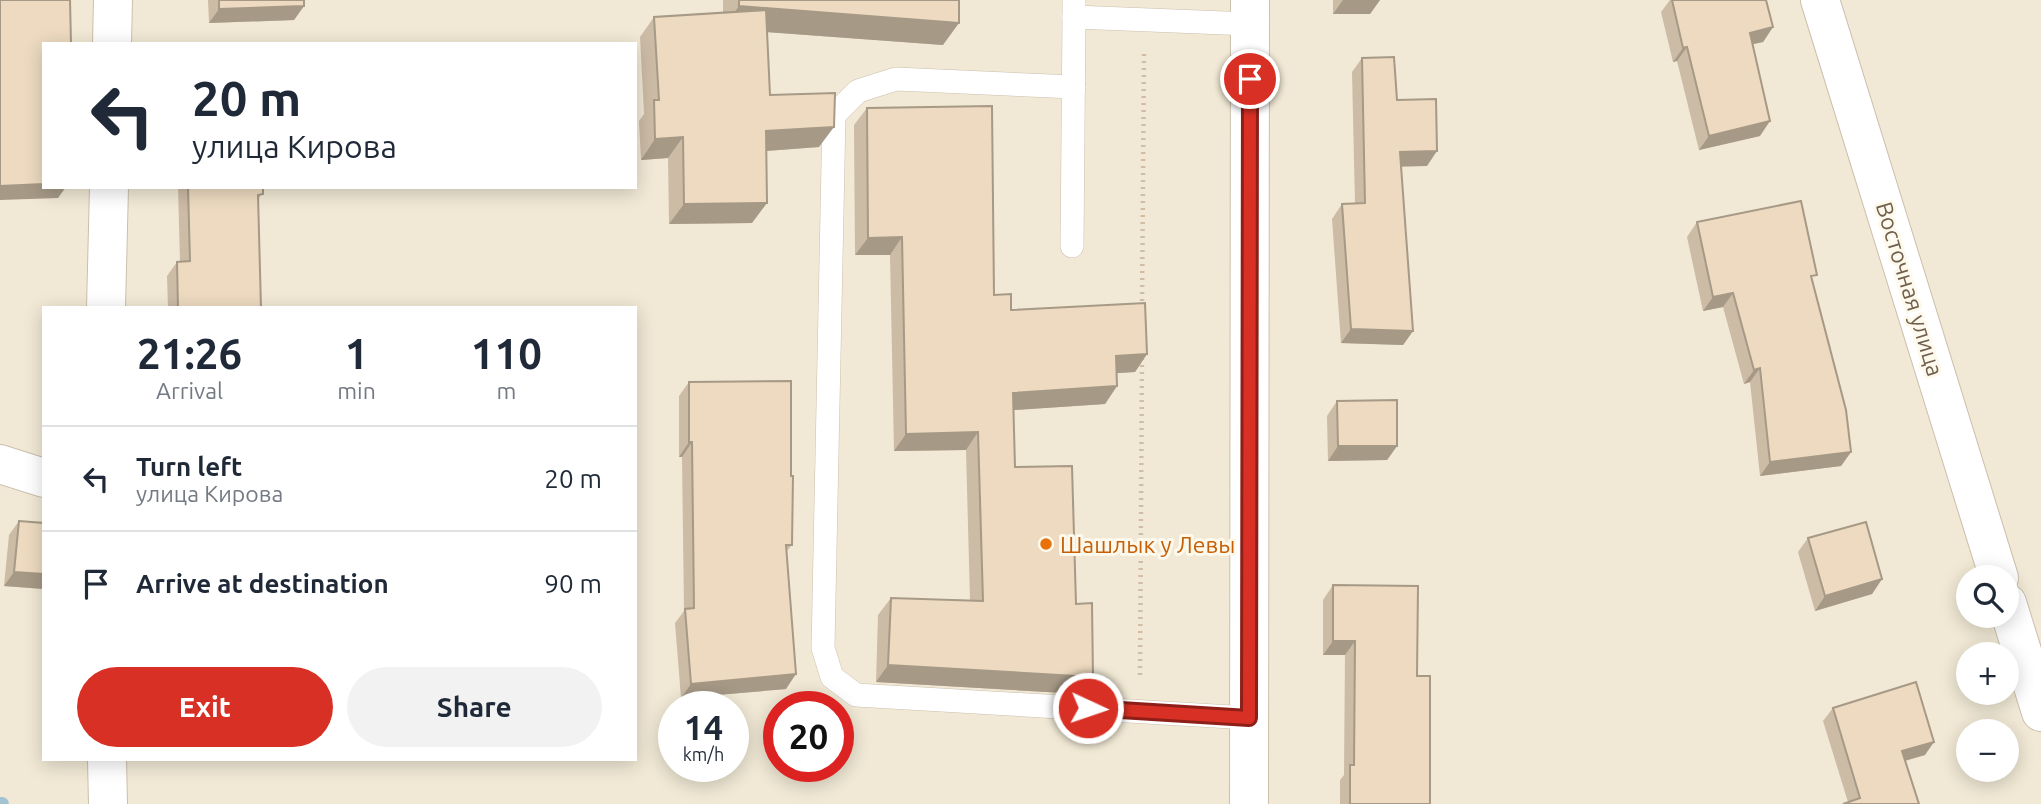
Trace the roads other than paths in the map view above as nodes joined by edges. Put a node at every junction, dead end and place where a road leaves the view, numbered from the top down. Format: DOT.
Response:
graph roads {
  1 [pos="113,0"];
  2 [pos="1820,0"];
  3 [pos="1074,8"];
  4 [pos="1250,12"];
  5 [pos="112,42"];
  6 [pos="1073,87"];
  7 [pos="109,189"];
  8 [pos="1072,246"];
  9 [pos="106,306"];
  10 [pos="0,464"];
  11 [pos="42,477"];
  12 [pos="1995,565"];
  13 [pos="2015,628"];
  14 [pos="2041,712"];
  15 [pos="1249,718"];
  16 [pos="107,761"];
  17 [pos="108,804"];
  18 [pos="1249,804"];
  1 -- 5 [label="street"];
  2 -- 12 [label="street, Восточная улица"];
  3 -- 4 [label="lane"];
  3 -- 6 [label="lane"];
  4 -- 15 [label="street"];
  6 -- 8 [label="lane"];
  6 -- 15 [label="lane"];
  7 -- 9 [label="street"];
  10 -- 11 [label="street"];
  13 -- 14 [label="street"];
  15 -- 18 [label="street"];
  16 -- 17 [label="street"];
}
